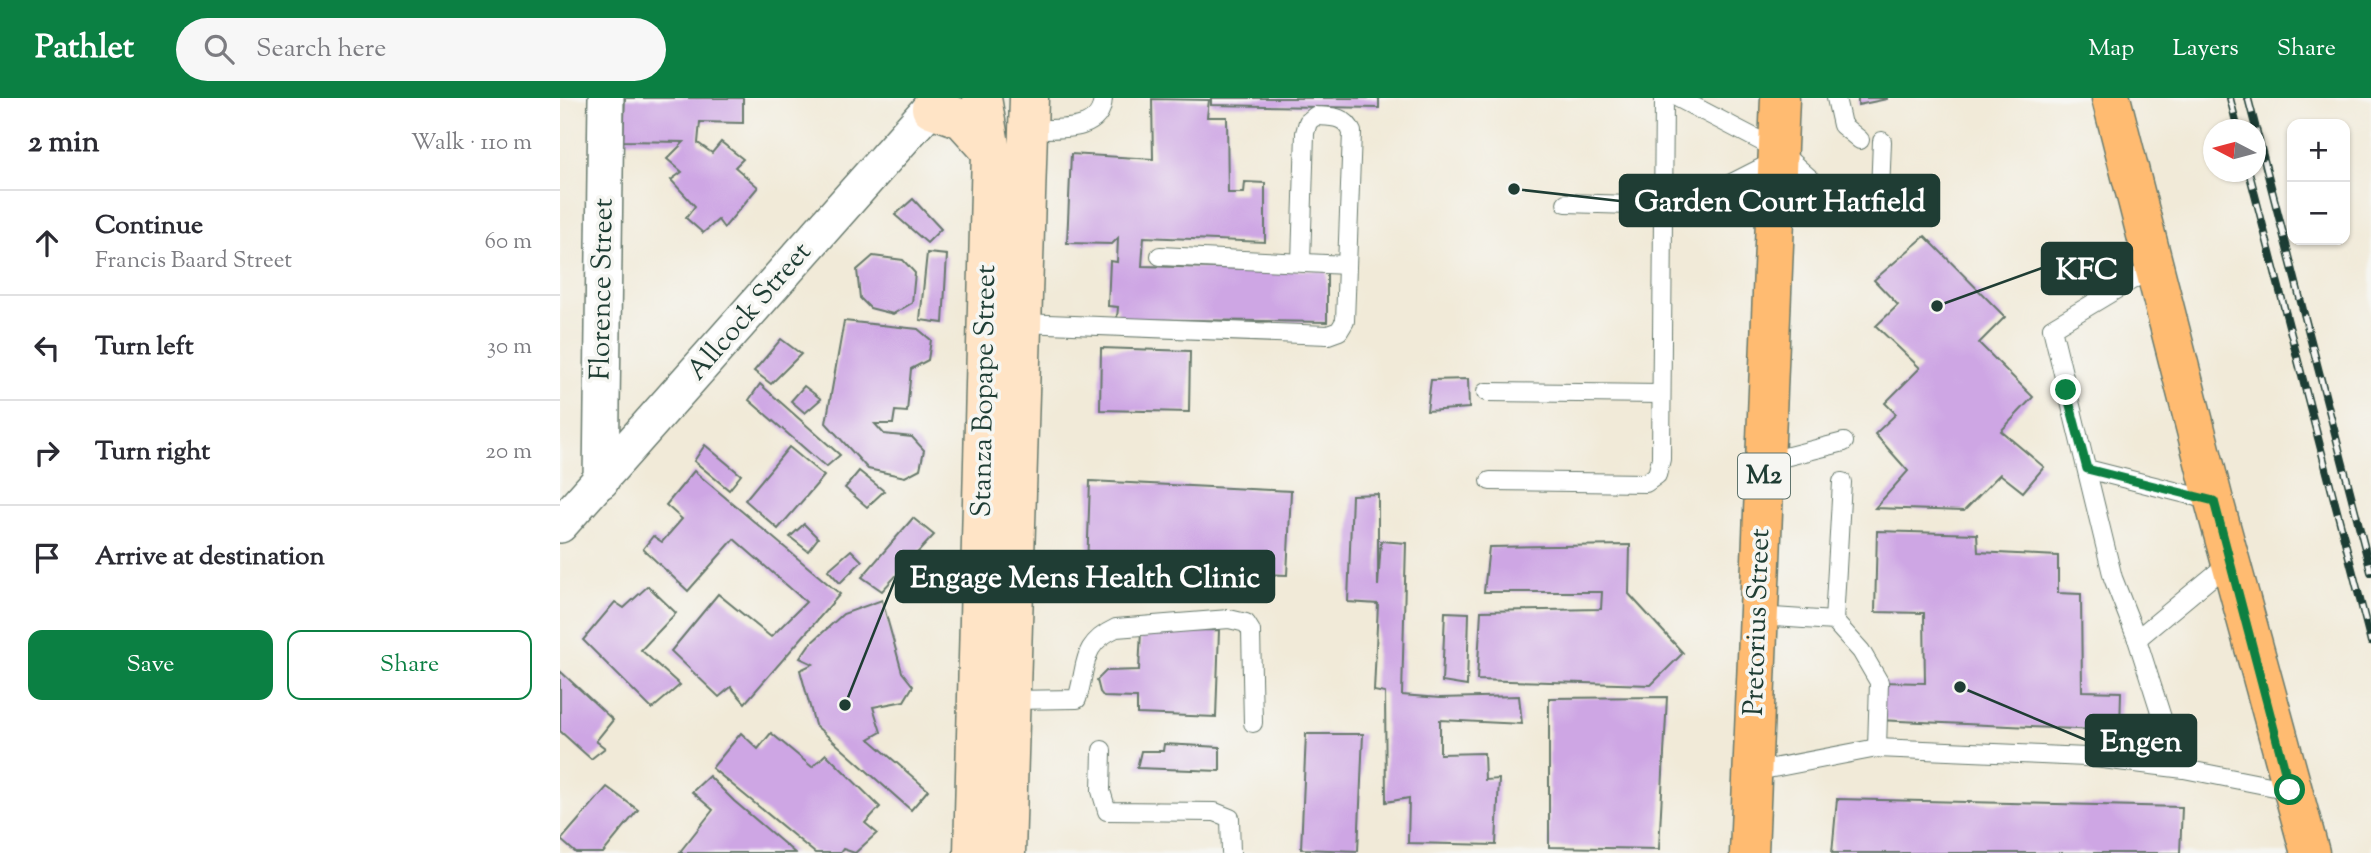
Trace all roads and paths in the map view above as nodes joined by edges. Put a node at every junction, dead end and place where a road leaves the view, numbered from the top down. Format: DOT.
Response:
graph roads {
  1 [pos="606,98"];
  2 [pos="982,98"];
  3 [pos="1103,98"];
  4 [pos="1664,98"];
  5 [pos="1678,98"];
  6 [pos="1780,98"];
  7 [pos="1836,98"];
  8 [pos="2111,98"];
  9 [pos="933,101"];
  10 [pos="1029,113"];
  11 [pos="1860,140"];
  12 [pos="1882,141"];
  13 [pos="991,151"];
  14 [pos="1778,155"];
  15 [pos="1566,203"];
  16 [pos="1663,212"];
  17 [pos="1854,218"];
  18 [pos="1879,218"];
  19 [pos="1160,256"];
  20 [pos="1301,262"];
  21 [pos="1347,264"];
  22 [pos="2152,268"];
  23 [pos="1022,323"];
  24 [pos="1486,392"];
  25 [pos="1661,394"];
  26 [pos="1844,442"];
  27 [pos="1765,463"];
  28 [pos="2087,469"];
  29 [pos="601,481"];
  30 [pos="1490,481"];
  31 [pos="1842,482"];
  32 [pos="2214,501"];
  33 [pos="560,525"];
  34 [pos="2231,561"];
  35 [pos="1758,616"];
  36 [pos="1834,621"];
  37 [pos="2137,639"];
  38 [pos="1010,700"];
  39 [pos="1253,723"];
  40 [pos="1877,748"];
  41 [pos="1102,750"];
  42 [pos="2184,769"];
  43 [pos="1752,772"];
  44 [pos="2290,790"];
  45 [pos="1750,815"];
  46 [pos="979,850"];
  47 [pos="1231,853"];
  48 [pos="1749,853"];
  49 [pos="1771,853"];
  50 [pos="2310,853"];
  1 -- 29 [label="street, Florence Street"];
  2 -- 13 [label="main road, Stanza Bopape Street"];
  3 -- 10 [label="lane"];
  4 -- 16 [label="lane"];
  5 -- 14 [label="lane"];
  6 -- 14 [label="main road, Pretorius Street / M2"];
  7 -- 11 [label="lane"];
  8 -- 22 [label="main road"];
  9 -- 13 [label="main road"];
  9 -- 29 [label="street, Allcock Street"];
  10 -- 23 [label="main road, Stanza Bopape Street"];
  12 -- 18 [label="lane"];
  13 -- 46 [label="main road, Stanza Bopape Street"];
  14 -- 16 [label="lane"];
  14 -- 17 [label="lane"];
  14 -- 27 [label="main road, Pretorius Street / M2"];
  15 -- 16 [label="lane"];
  16 -- 25 [label="lane"];
  19 -- 20 [label="lane"];
  20 -- 21 [label="lane"];
  20 -- 21 [label="lane"];
  21 -- 23 [label="lane"];
  22 -- 28 [label="lane"];
  22 -- 32 [label="main road"];
  23 -- 38 [label="main road, Stanza Bopape Street"];
  24 -- 25 [label="lane"];
  25 -- 30 [label="lane"];
  26 -- 27 [label="lane"];
  27 -- 35 [label="main road, Pretorius Street / M2"];
  28 -- 32 [label="lane"];
  28 -- 37 [label="lane"];
  29 -- 33 [label="street, Allcock Street"];
  31 -- 36 [label="lane"];
  32 -- 34 [label="main road"];
  34 -- 37 [label="lane"];
  34 -- 44 [label="main road"];
  35 -- 36 [label="lane"];
  35 -- 43 [label="main road, Pretorius Street / M2"];
  36 -- 40 [label="lane"];
  37 -- 42 [label="lane"];
  38 -- 39 [label="lane"];
  38 -- 46 [label="main road, Stanza Bopape Street"];
  40 -- 42 [label="lane"];
  40 -- 43 [label="lane"];
  41 -- 47 [label="lane"];
  42 -- 44 [label="lane"];
  43 -- 45 [label="main road, Pretorius Street / M2"];
  44 -- 50 [label="main road"];
  45 -- 48 [label="main road, Pretorius Street / M2"];
  45 -- 49 [label="street"];
}
